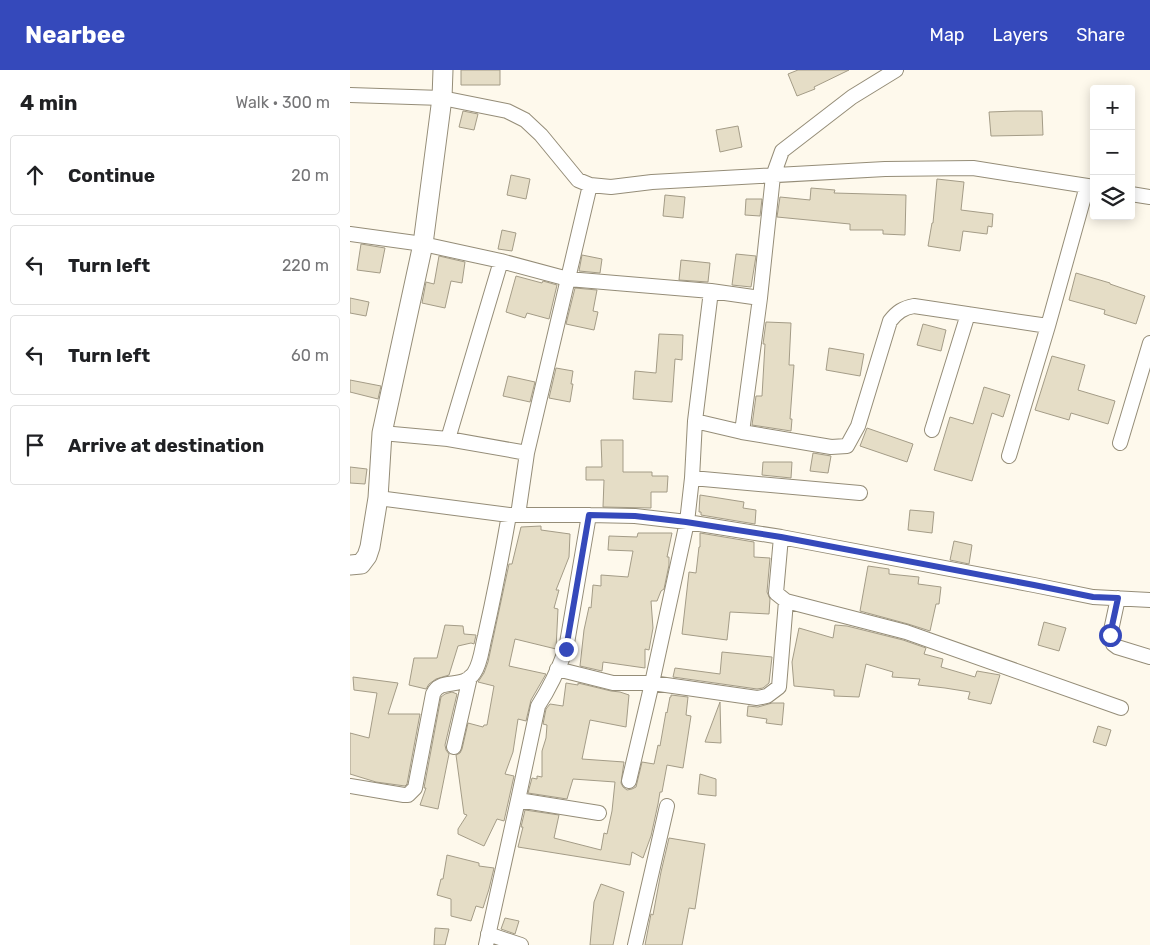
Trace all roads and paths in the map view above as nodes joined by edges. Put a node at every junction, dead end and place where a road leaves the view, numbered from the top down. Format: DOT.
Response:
graph roads {
  1 [pos="443,70"];
  2 [pos="896,70"];
  3 [pos="350,95"];
  4 [pos="442,98"];
  5 [pos="773,176"];
  6 [pos="590,185"];
  7 [pos="1090,187"];
  8 [pos="1135,195"];
  9 [pos="1150,197"];
  10 [pos="350,234"];
  11 [pos="423,244"];
  12 [pos="501,261"];
  13 [pos="568,279"];
  14 [pos="711,291"];
  15 [pos="760,298"];
  16 [pos="968,314"];
  17 [pos="1048,326"];
  18 [pos="1150,344"];
  19 [pos="695,421"];
  20 [pos="932,430"];
  21 [pos="742,432"];
  22 [pos="382,433"];
  23 [pos="448,439"];
  24 [pos="1120,443"];
  25 [pos="527,453"];
  26 [pos="1009,456"];
  27 [pos="692,478"];
  28 [pos="860,493"];
  29 [pos="378,498"];
  30 [pos="514,515"];
  31 [pos="589,515"];
  32 [pos="686,522"];
  33 [pos="781,537"];
  34 [pos="350,565"];
  35 [pos="1118,598"];
  36 [pos="1150,600"];
  37 [pos="786,601"];
  38 [pos="1150,657"];
  39 [pos="557,669"];
  40 [pos="470,678"];
  41 [pos="652,683"];
  42 [pos="1121,708"];
  43 [pos="454,747"];
  44 [pos="629,781"];
  45 [pos="350,786"];
  46 [pos="518,800"];
  47 [pos="667,806"];
  48 [pos="599,813"];
  49 [pos="487,940"];
  50 [pos="521,945"];
  51 [pos="635,945"];
  1 -- 4 [label="main road"];
  2 -- 5 [label="street"];
  3 -- 4 [label="street"];
  4 -- 6 [label="street"];
  4 -- 11 [label="main road"];
  5 -- 6 [label="street"];
  5 -- 7 [label="street"];
  5 -- 15 [label="street"];
  6 -- 13 [label="street"];
  7 -- 17 [label="street"];
  8 -- 9 [label="street"];
  10 -- 11 [label="street"];
  11 -- 12 [label="street"];
  11 -- 22 [label="main road"];
  12 -- 13 [label="street"];
  12 -- 23 [label="street"];
  13 -- 14 [label="street"];
  13 -- 25 [label="street"];
  14 -- 15 [label="street"];
  14 -- 19 [label="street"];
  15 -- 21 [label="street"];
  16 -- 17 [label="street"];
  16 -- 20 [label="street"];
  16 -- 21 [label="street"];
  17 -- 26 [label="street"];
  18 -- 24 [label="street"];
  19 -- 21 [label="street"];
  19 -- 27 [label="street"];
  22 -- 23 [label="street"];
  22 -- 29 [label="main road"];
  23 -- 25 [label="street"];
  25 -- 30 [label="street"];
  27 -- 28 [label="street"];
  27 -- 32 [label="street"];
  29 -- 30 [label="street"];
  29 -- 34 [label="main road"];
  30 -- 31 [label="street"];
  30 -- 40 [label="street"];
  31 -- 32 [label="street"];
  31 -- 39 [label="street"];
  32 -- 33 [label="street"];
  32 -- 41 [label="street"];
  33 -- 35 [label="street"];
  33 -- 37 [label="street"];
  35 -- 36 [label="street"];
  35 -- 38 [label="street"];
  37 -- 41 [label="street"];
  37 -- 42 [label="street"];
  39 -- 41 [label="street"];
  39 -- 46 [label="street"];
  40 -- 43 [label="street"];
  40 -- 45 [label="street"];
  41 -- 44 [label="street"];
  46 -- 48 [label="street"];
  46 -- 49 [label="street"];
  47 -- 51 [label="street"];
  49 -- 50 [label="street"];
}
